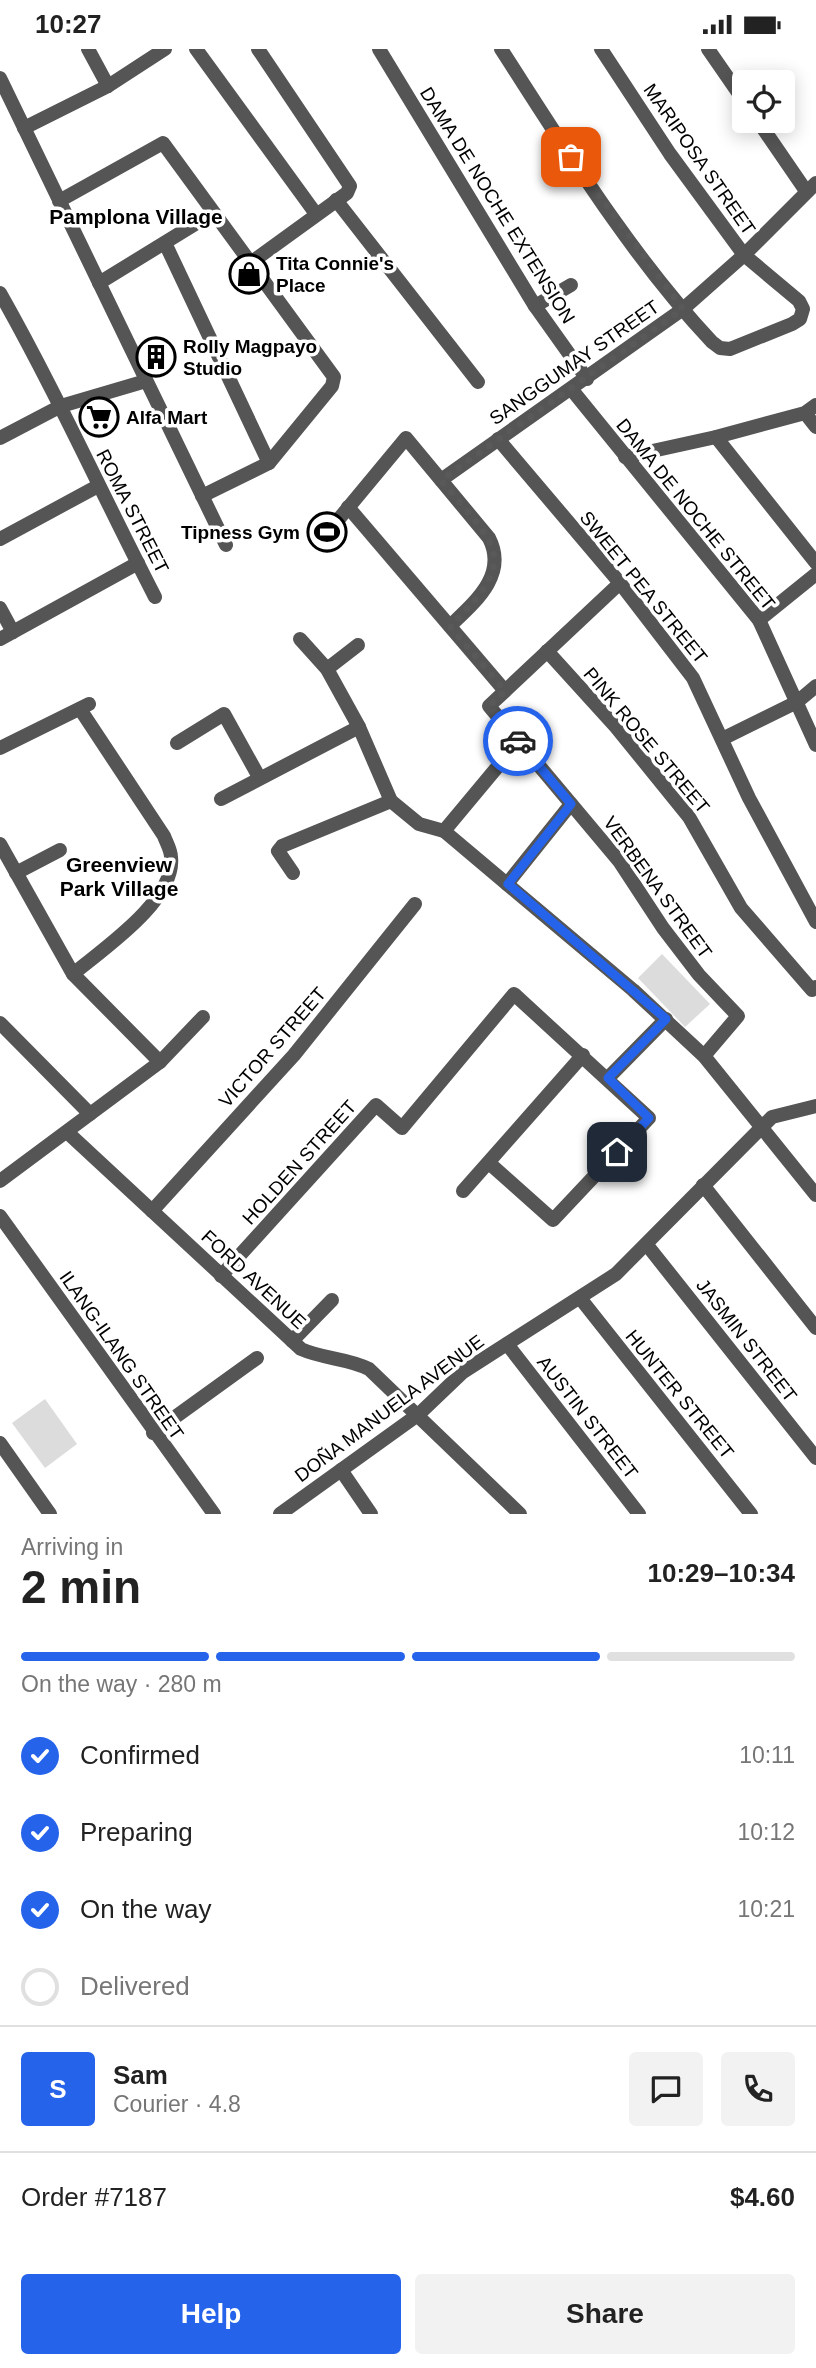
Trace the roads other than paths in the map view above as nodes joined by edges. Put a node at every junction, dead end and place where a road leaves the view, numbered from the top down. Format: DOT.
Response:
graph roads {
  1 [pos="88,49"];
  2 [pos="165,49"];
  3 [pos="196,49"];
  4 [pos="258,49"];
  5 [pos="379,49"];
  6 [pos="501,49"];
  7 [pos="601,49"];
  8 [pos="708,49"];
  9 [pos="0,78"];
  10 [pos="732,84"];
  11 [pos="108,86"];
  12 [pos="24,128"];
  13 [pos="768,133"];
  14 [pos="811,187"];
  15 [pos="337,199"];
  16 [pos="60,201"];
  17 [pos="213,213"];
  18 [pos="316,214"];
  19 [pos="165,243"];
  20 [pos="744,255"];
  21 [pos="249,264"];
  22 [pos="99,283"];
  23 [pos="570,285"];
  24 [pos="0,293"];
  25 [pos="535,306"];
  26 [pos="683,309"];
  27 [pos="587,379"];
  28 [pos="146,381"];
  29 [pos="478,382"];
  30 [pos="572,390"];
  31 [pos="61,405"];
  32 [pos="810,409"];
  33 [pos="816,428"];
  34 [pos="716,437"];
  35 [pos="0,438"];
  36 [pos="498,439"];
  37 [pos="625,457"];
  38 [pos="269,463"];
  39 [pos="441,480"];
  40 [pos="98,486"];
  41 [pos="202,496"];
  42 [pos="348,507"];
  43 [pos="338,520"];
  44 [pos="0,539"];
  45 [pos="226,545"];
  46 [pos="138,563"];
  47 [pos="816,563"];
  48 [pos="816,574"];
  49 [pos="620,583"];
  50 [pos="155,597"];
  51 [pos="0,608"];
  52 [pos="759,620"];
  53 [pos="450,626"];
  54 [pos="6,635"];
  55 [pos="300,639"];
  56 [pos="358,645"];
  57 [pos="547,651"];
  58 [pos="327,669"];
  59 [pos="816,686"];
  60 [pos="505,691"];
  61 [pos="797,702"];
  62 [pos="359,727"];
  63 [pos="722,739"];
  64 [pos="519,741"];
  65 [pos="177,743"];
  66 [pos="816,745"];
  67 [pos="0,748"];
  68 [pos="259,777"];
  69 [pos="221,799"];
  70 [pos="391,801"];
  71 [pos="571,804"];
  72 [pos="444,831"];
  73 [pos="0,844"];
  74 [pos="60,850"];
  75 [pos="16,873"];
  76 [pos="293,873"];
  77 [pos="508,884"];
  78 [pos="415,904"];
  79 [pos="816,922"];
  80 [pos="73,975"];
  81 [pos="814,989"];
  82 [pos="203,1017"];
  83 [pos="666,1019"];
  84 [pos="0,1023"];
  85 [pos="583,1055"];
  86 [pos="705,1056"];
  87 [pos="160,1062"];
  88 [pos="608,1078"];
  89 [pos="816,1106"];
  90 [pos="90,1114"];
  91 [pos="760,1126"];
  92 [pos="67,1132"];
  93 [pos="489,1163"];
  94 [pos="0,1181"];
  95 [pos="703,1185"];
  96 [pos="463,1191"];
  97 [pos="816,1195"];
  98 [pos="152,1211"];
  99 [pos="0,1216"];
  100 [pos="647,1245"];
  101 [pos="221,1276"];
  102 [pos="580,1298"];
  103 [pos="332,1300"];
  104 [pos="816,1328"];
  105 [pos="292,1341"];
  106 [pos="507,1344"];
  107 [pos="257,1358"];
  108 [pos="419,1414"];
  109 [pos="153,1433"];
  110 [pos="0,1443"];
  111 [pos="816,1458"];
  112 [pos="341,1470"];
  113 [pos="50,1514"];
  114 [pos="214,1514"];
  115 [pos="280,1514"];
  116 [pos="371,1514"];
  117 [pos="520,1514"];
  118 [pos="639,1514"];
  119 [pos="751,1514"];
  1 -- 11 [label="street"];
  2 -- 11 [label="street"];
  3 -- 18 [label="street"];
  4 -- 15 [label="street"];
  5 -- 25 [label="street, DAMA DE NOCHE EXTENSION"];
  6 -- 26 [label="street"];
  7 -- 20 [label="street, MARIPOSA STREET"];
  8 -- 10 [label="street"];
  9 -- 12 [label="street"];
  11 -- 12 [label="street"];
  12 -- 16 [label="street"];
  13 -- 14 [label="street"];
  14 -- 20 [label="street, SANGGUMAY STREET"];
  15 -- 18 [label="street"];
  15 -- 29 [label="street"];
  16 -- 17 [label="street"];
  16 -- 22 [label="street"];
  17 -- 19 [label="street"];
  17 -- 21 [label="street"];
  18 -- 21 [label="street"];
  19 -- 22 [label="street"];
  19 -- 38 [label="street"];
  20 -- 26 [label="street, SANGGUMAY STREET"];
  20 -- 26 [label="street, MARIPOSA STREET"];
  21 -- 38 [label="street"];
  22 -- 28 [label="street"];
  23 -- 25 [label="street"];
  24 -- 31 [label="street, ROMA STREET"];
  25 -- 27 [label="street, DAMA DE NOCHE EXTENSION"];
  26 -- 27 [label="street, SANGGUMAY STREET"];
  27 -- 30 [label="street, SANGGUMAY STREET"];
  28 -- 31 [label="street"];
  28 -- 41 [label="street"];
  30 -- 36 [label="street, SANGGUMAY STREET"];
  30 -- 37 [label="street, DAMA DE NOCHE STREET"];
  31 -- 35 [label="street"];
  31 -- 40 [label="street, ROMA STREET"];
  32 -- 33 [label="street"];
  32 -- 34 [label="street"];
  34 -- 37 [label="street"];
  34 -- 47 [label="street"];
  36 -- 39 [label="street, SANGGUMAY STREET"];
  36 -- 49 [label="street, SWEET PEA STREET"];
  37 -- 52 [label="street, DAMA DE NOCHE STREET"];
  38 -- 41 [label="street"];
  39 -- 42 [label="street"];
  39 -- 53 [label="street"];
  40 -- 44 [label="street"];
  40 -- 46 [label="street, ROMA STREET"];
  41 -- 45 [label="street"];
  42 -- 43 [label="street"];
  42 -- 53 [label="street"];
  46 -- 50 [label="street, ROMA STREET"];
  46 -- 54 [label="street"];
  48 -- 52 [label="street"];
  49 -- 57 [label="street"];
  49 -- 63 [label="street, SWEET PEA STREET"];
  51 -- 54 [label="street"];
  52 -- 61 [label="street, DAMA DE NOCHE STREET"];
  53 -- 60 [label="street"];
  55 -- 58 [label="street"];
  56 -- 58 [label="street"];
  57 -- 60 [label="street"];
  57 -- 81 [label="street, PINK ROSE STREET"];
  58 -- 62 [label="street"];
  59 -- 61 [label="street"];
  60 -- 64 [label="street, VERBENA STREET"];
  61 -- 63 [label="street"];
  61 -- 66 [label="street, DAMA DE NOCHE STREET"];
  62 -- 68 [label="street"];
  62 -- 70 [label="street"];
  63 -- 79 [label="street, SWEET PEA STREET"];
  64 -- 71 [label="street, VERBENA STREET"];
  64 -- 72 [label="street"];
  65 -- 68 [label="street"];
  67 -- 80 [label="street"];
  68 -- 69 [label="street"];
  70 -- 72 [label="street"];
  70 -- 76 [label="street"];
  71 -- 77 [label="street"];
  71 -- 86 [label="street, VERBENA STREET"];
  72 -- 77 [label="street"];
  73 -- 75 [label="street"];
  74 -- 75 [label="street"];
  75 -- 80 [label="street"];
  77 -- 83 [label="street"];
  78 -- 98 [label="street, VICTOR STREET"];
  80 -- 87 [label="street"];
  82 -- 87 [label="street"];
  83 -- 86 [label="street"];
  83 -- 88 [label="street"];
  84 -- 90 [label="street"];
  85 -- 88 [label="street"];
  85 -- 93 [label="street"];
  85 -- 101 [label="street, HOLDEN STREET"];
  86 -- 91 [label="street"];
  87 -- 90 [label="street"];
  88 -- 93 [label="street"];
  89 -- 91 [label="street, DOÑA MANUELA AVENUE"];
  90 -- 92 [label="street"];
  91 -- 95 [label="street, DOÑA MANUELA AVENUE"];
  91 -- 97 [label="street"];
  92 -- 94 [label="street"];
  92 -- 98 [label="street, FORD AVENUE"];
  93 -- 96 [label="street"];
  95 -- 100 [label="street, DOÑA MANUELA AVENUE"];
  95 -- 104 [label="street"];
  98 -- 101 [label="street, FORD AVENUE"];
  99 -- 109 [label="street, ILANG-ILANG STREET"];
  100 -- 102 [label="street, DOÑA MANUELA AVENUE"];
  100 -- 111 [label="street, JASMIN STREET"];
  101 -- 105 [label="street, FORD AVENUE"];
  102 -- 106 [label="street, DOÑA MANUELA AVENUE"];
  102 -- 119 [label="street, HUNTER STREET"];
  103 -- 105 [label="street"];
  105 -- 108 [label="street, FORD AVENUE"];
  106 -- 108 [label="street, DOÑA MANUELA AVENUE"];
  106 -- 118 [label="street, AUSTIN STREET"];
  107 -- 109 [label="street"];
  108 -- 112 [label="street, DOÑA MANUELA AVENUE"];
  108 -- 117 [label="street, FORD AVENUE"];
  109 -- 114 [label="street, ILANG-ILANG STREET"];
  110 -- 113 [label="street"];
  112 -- 115 [label="street, DOÑA MANUELA AVENUE"];
  112 -- 116 [label="street"];
}
